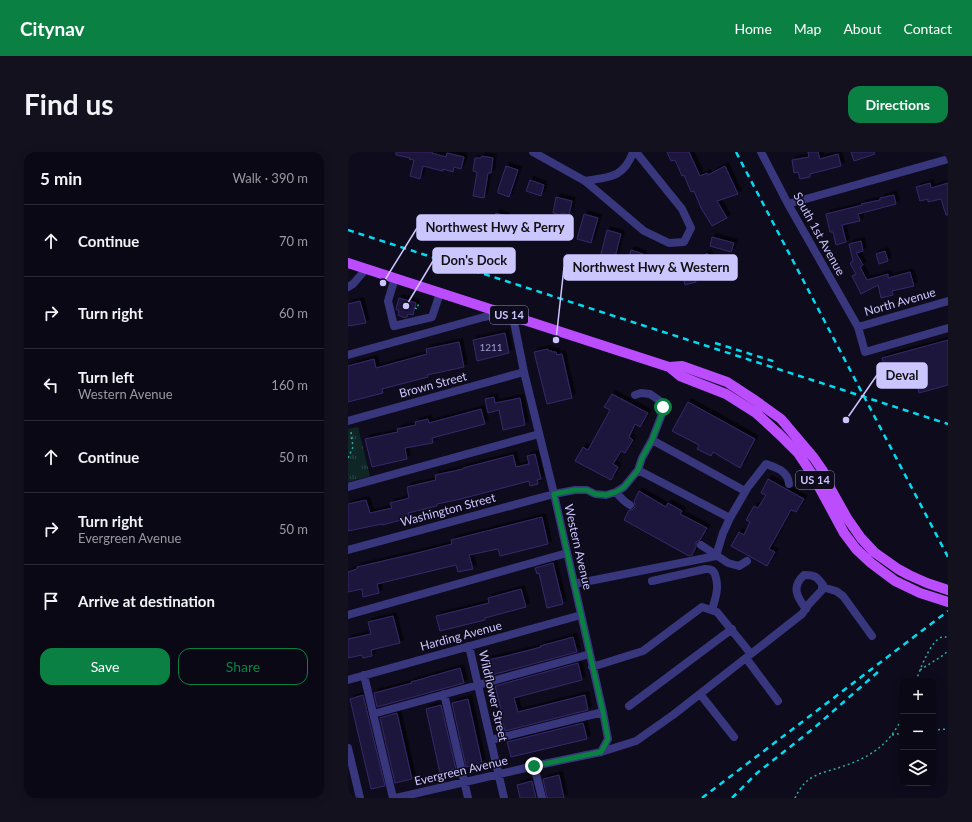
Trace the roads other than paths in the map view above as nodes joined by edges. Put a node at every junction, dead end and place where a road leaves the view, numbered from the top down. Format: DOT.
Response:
graph roads {
  1 [pos="533,152"];
  2 [pos="633,152"];
  3 [pos="636,152"];
  4 [pos="761,152"];
  5 [pos="948,159"];
  6 [pos="585,181"];
  7 [pos="788,204"];
  8 [pos="348,263"];
  9 [pos="366,269"];
  10 [pos="395,278"];
  11 [pos="348,286"];
  12 [pos="440,293"];
  13 [pos="948,301"];
  14 [pos="502,313"];
  15 [pos="514,317"];
  16 [pos="858,327"];
  17 [pos="948,328"];
  18 [pos="348,355"];
  19 [pos="669,367"];
  20 [pos="524,372"];
  21 [pos="635,395"];
  22 [pos="348,421"];
  23 [pos="539,434"];
  24 [pos="652,440"];
  25 [pos="638,470"];
  26 [pos="789,484"];
  27 [pos="348,487"];
  28 [pos="745,491"];
  29 [pos="616,492"];
  30 [pos="554,494"];
  31 [pos="630,504"];
  32 [pos="730,518"];
  33 [pos="701,545"];
  34 [pos="348,550"];
  35 [pos="567,553"];
  36 [pos="716,556"];
  37 [pos="747,561"];
  38 [pos="652,581"];
  39 [pos="574,584"];
  40 [pos="822,587"];
  41 [pos="948,590"];
  42 [pos="948,602"];
  43 [pos="806,609"];
  44 [pos="712,610"];
  45 [pos="348,615"];
  46 [pos="581,615"];
  47 [pos="732,629"];
  48 [pos="872,636"];
  49 [pos="469,646"];
  50 [pos="590,654"];
  51 [pos="748,656"];
  52 [pos="592,667"];
  53 [pos="364,675"];
  54 [pos="348,680"];
  55 [pos="478,685"];
  56 [pos="444,694"];
  57 [pos="700,694"];
  58 [pos="778,701"];
  59 [pos="629,706"];
  60 [pos="603,712"];
  61 [pos="373,714"];
  62 [pos="734,737"];
  63 [pos="491,740"];
  64 [pos="348,748"];
  65 [pos="601,752"];
  66 [pos="534,766"];
  67 [pos="499,774"];
  68 [pos="464,782"];
  69 [pos="360,798"];
  70 [pos="393,798"];
  71 [pos="396,798"];
  72 [pos="468,798"];
  73 [pos="504,798"];
  74 [pos="542,798"];
  1 -- 6 [label="street"];
  2 -- 6 [label="street"];
  3 -- 6 [label="street"];
  4 -- 7 [label="street, South 1st Avenue"];
  5 -- 7 [label="street"];
  7 -- 16 [label="street, South 1st Avenue"];
  8 -- 9 [label="main road, US 14"];
  9 -- 10 [label="main road, US 14"];
  9 -- 11 [label="street"];
  10 -- 12 [label="main road, US 14"];
  10 -- 12 [label="street"];
  12 -- 14 [label="main road, US 14"];
  13 -- 16 [label="street, North Avenue"];
  14 -- 15 [label="main road, US 14"];
  14 -- 18 [label="street"];
  15 -- 19 [label="main road, US 14"];
  15 -- 20 [label="street, Western Avenue"];
  16 -- 17 [label="street, South 1st Avenue"];
  19 -- 41 [label="main road, US 14"];
  19 -- 42 [label="main road, US 14"];
  20 -- 22 [label="street, Brown Street"];
  20 -- 23 [label="street, Western Avenue"];
  21 -- 24 [label="street"];
  23 -- 27 [label="street"];
  23 -- 30 [label="street, Western Avenue"];
  24 -- 25 [label="street"];
  24 -- 28 [label="street"];
  25 -- 29 [label="street"];
  25 -- 32 [label="street"];
  26 -- 28 [label="street"];
  28 -- 32 [label="street"];
  29 -- 30 [label="street, Washington Street"];
  29 -- 31 [label="street"];
  30 -- 34 [label="street, Washington Street"];
  30 -- 35 [label="street, Western Avenue"];
  32 -- 36 [label="street"];
  33 -- 36 [label="street"];
  35 -- 39 [label="street, Western Avenue"];
  35 -- 45 [label="street"];
  36 -- 37 [label="street"];
  36 -- 39 [label="street"];
  38 -- 44 [label="street"];
  39 -- 46 [label="street, Western Avenue"];
  40 -- 43 [label="street, Evergreen Avenue"];
  40 -- 43 [label="street"];
  40 -- 48 [label="street"];
  43 -- 51 [label="street, Evergreen Avenue"];
  44 -- 47 [label="street"];
  44 -- 52 [label="street"];
  46 -- 49 [label="street, Harding Avenue"];
  46 -- 50 [label="street, Western Avenue"];
  47 -- 51 [label="street"];
  47 -- 59 [label="street"];
  49 -- 53 [label="street, Harding Avenue"];
  49 -- 55 [label="street, Wildflower Street"];
  50 -- 52 [label="street, Western Avenue"];
  50 -- 55 [label="street"];
  51 -- 57 [label="street, Evergreen Avenue"];
  51 -- 58 [label="street"];
  52 -- 60 [label="street, Western Avenue"];
  53 -- 54 [label="street, Harding Avenue"];
  53 -- 61 [label="street"];
  55 -- 56 [label="street"];
  55 -- 63 [label="street, Wildflower Street"];
  56 -- 61 [label="street"];
  56 -- 68 [label="street"];
  57 -- 62 [label="street"];
  57 -- 65 [label="street, Evergreen Avenue"];
  60 -- 63 [label="street"];
  60 -- 65 [label="street, Western Avenue"];
  61 -- 70 [label="street"];
  63 -- 67 [label="street, Wildflower Street"];
  64 -- 69 [label="street"];
  65 -- 66 [label="street, Evergreen Avenue"];
  66 -- 67 [label="street, Evergreen Avenue"];
  66 -- 74 [label="street"];
  67 -- 68 [label="street, Evergreen Avenue"];
  67 -- 73 [label="street, Wildflower Street"];
  68 -- 71 [label="street, Evergreen Avenue"];
  68 -- 72 [label="street"];
}
